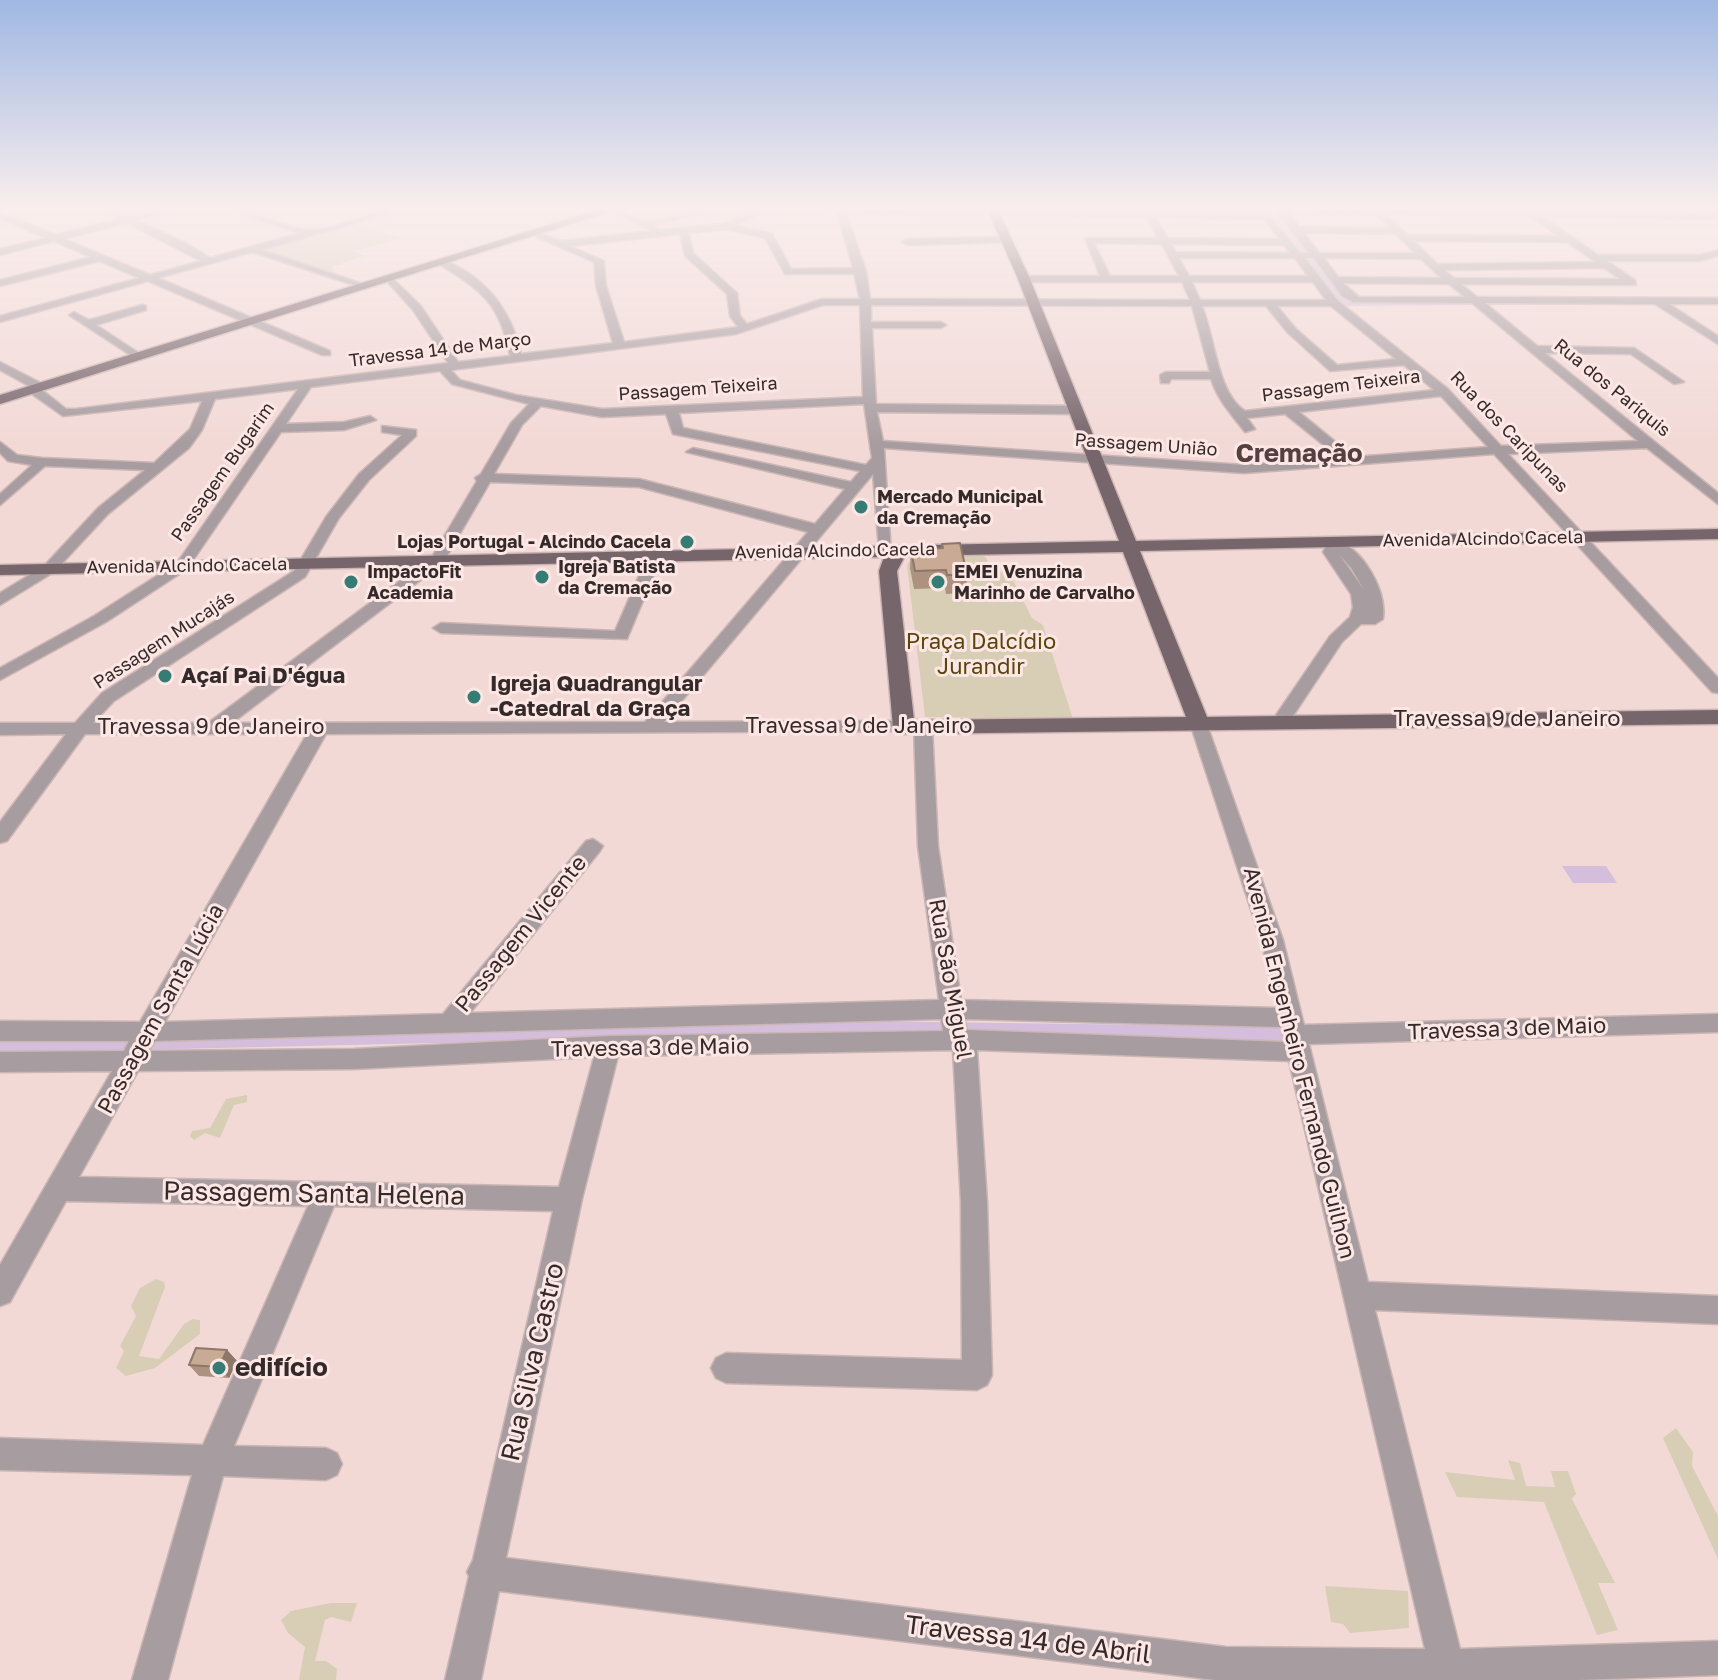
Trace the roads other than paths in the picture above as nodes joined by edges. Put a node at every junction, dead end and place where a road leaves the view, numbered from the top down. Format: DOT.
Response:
graph roads {
  1 [pos="118,286"];
  2 [pos="174,286"];
  3 [pos="397,286"];
  4 [pos="484,286"];
  5 [pos="601,286"];
  6 [pos="725,286"];
  7 [pos="863,286"];
  8 [pos="1026,286"];
  9 [pos="1190,286"];
  10 [pos="1322,286"];
  11 [pos="1340,286"];
  12 [pos="1458,286"];
  13 [pos="1637,286"];
  14 [pos="362,287"];
  15 [pos="864,300"];
  16 [pos="1031,301"];
  17 [pos="1658,301"];
  18 [pos="1718,301"];
  19 [pos="1198,303"];
  20 [pos="1270,304"];
  21 [pos="1480,304"];
  22 [pos="1338,305"];
  23 [pos="142,308"];
  24 [pos="1668,308"];
  25 [pos="1718,308"];
  26 [pos="74,315"];
  27 [pos="0,319"];
  28 [pos="253,321"];
  29 [pos="90,323"];
  30 [pos="866,325"];
  31 [pos="941,325"];
  32 [pos="745,329"];
  33 [pos="1718,341"];
  34 [pos="620,346"];
  35 [pos="1535,349"];
  36 [pos="326,353"];
  37 [pos="138,357"];
  38 [pos="516,359"];
  39 [pos="1409,361"];
  40 [pos="0,365"];
  41 [pos="449,367"];
  42 [pos="1216,376"];
  43 [pos="1165,381"];
  44 [pos="1678,382"];
  45 [pos="307,384"];
  46 [pos="36,388"];
  47 [pos="1444,392"];
  48 [pos="210,397"];
  49 [pos="0,400"];
  50 [pos="538,402"];
  51 [pos="870,404"];
  52 [pos="1076,410"];
  53 [pos="1288,410"];
  54 [pos="672,411"];
  55 [pos="1243,415"];
  56 [pos="370,420"];
  57 [pos="279,428"];
  58 [pos="386,429"];
  59 [pos="1249,429"];
  60 [pos="1653,444"];
  61 [pos="0,446"];
  62 [pos="1499,450"];
  63 [pos="693,452"];
  64 [pos="874,457"];
  65 [pos="1095,459"];
  66 [pos="42,462"];
  67 [pos="1354,463"];
  68 [pos="159,467"];
  69 [pos="482,478"];
  70 [pos="853,487"];
  71 [pos="1718,500"];
  72 [pos="0,501"];
  73 [pos="817,529"];
  74 [pos="1718,534"];
  75 [pos="1580,537"];
  76 [pos="1334,543"];
  77 [pos="1132,546"];
  78 [pos="866,550"];
  79 [pos="894,550"];
  80 [pos="799,551"];
  81 [pos="655,555"];
  82 [pos="438,560"];
  83 [pos="307,563"];
  84 [pos="182,566"];
  85 [pos="49,569"];
  86 [pos="0,570"];
  87 [pos="888,571"];
  88 [pos="0,600"];
  89 [pos="441,628"];
  90 [pos="0,675"];
  91 [pos="1718,688"];
  92 [pos="1718,717"];
  93 [pos="1281,721"];
  94 [pos="1199,723"];
  95 [pos="321,726"];
  96 [pos="651,726"];
  97 [pos="914,727"];
  98 [pos="83,728"];
  99 [pos="0,729"];
  100 [pos="212,729"];
  101 [pos="0,836"];
  102 [pos="593,846"];
  103 [pos="952,1009"];
  104 [pos="449,1023"];
  105 [pos="1718,1023"];
  106 [pos="0,1031"];
  107 [pos="146,1033"];
  108 [pos="1295,1035"];
  109 [pos="960,1038"];
  110 [pos="609,1046"];
  111 [pos="131,1061"];
  112 [pos="0,1062"];
  113 [pos="59,1189"];
  114 [pos="327,1192"];
  115 [pos="569,1199"];
  116 [pos="0,1292"];
  117 [pos="1357,1295"];
  118 [pos="1718,1310"];
  119 [pos="726,1368"];
  120 [pos="0,1454"];
  121 [pos="213,1458"];
  122 [pos="326,1464"];
  123 [pos="484,1572"];
  124 [pos="1718,1658"];
  125 [pos="1427,1671"];
  126 [pos="1645,1671"];
  127 [pos="150,1680"];
  128 [pos="463,1680"];
  1 -- 27 [label="street"];
  2 -- 28 [label="street"];
  3 -- 41 [label="street, Passagem Teixeira"];
  4 -- 38 [label="street"];
  5 -- 34 [label="street"];
  6 -- 32 [label="street"];
  7 -- 15 [label="street"];
  8 -- 16 [label="main road, Avenida Engenheiro Fernando Guilhon"];
  9 -- 19 [label="street"];
  10 -- 22 [label="street, Rua dos Caripunas"];
  11 -- 21 [label="street, Travessa 14 de Março"];
  12 -- 21 [label="street, Rua dos Pariquis"];
  13 -- 17 [label="street"];
  14 -- 28 [label="main road"];
  15 -- 16 [label="street, Travessa 14 de Março"];
  15 -- 30 [label="street"];
  15 -- 32 [label="street, Travessa 14 de Março"];
  16 -- 19 [label="street, Travessa 14 de Março"];
  16 -- 52 [label="main road, Avenida Engenheiro Fernando Guilhon"];
  17 -- 18 [label="street, Travessa 14 de Março"];
  17 -- 21 [label="street, Travessa 14 de Março"];
  17 -- 24 [label="street"];
  19 -- 20 [label="street, Travessa 14 de Março"];
  19 -- 42 [label="street"];
  20 -- 22 [label="street, Travessa 14 de Março"];
  20 -- 39 [label="street"];
  21 -- 22 [label="street, Travessa 14 de Março"];
  21 -- 24 [label="street, Travessa 14 de Março"];
  21 -- 35 [label="street, Rua dos Pariquis"];
  22 -- 39 [label="street, Rua dos Caripunas"];
  23 -- 29 [label="street"];
  24 -- 25 [label="street, Travessa 14 de Março"];
  24 -- 33 [label="street"];
  26 -- 29 [label="street"];
  28 -- 36 [label="street"];
  28 -- 37 [label="main road"];
  29 -- 37 [label="street"];
  30 -- 31 [label="street"];
  30 -- 51 [label="street"];
  32 -- 34 [label="street, Travessa 14 de Março"];
  34 -- 38 [label="street, Travessa 14 de Março"];
  35 -- 44 [label="street"];
  35 -- 60 [label="street, Rua dos Pariquis"];
  37 -- 46 [label="main road"];
  38 -- 41 [label="street, Travessa 14 de Março"];
  39 -- 47 [label="street, Rua dos Caripunas"];
  40 -- 46 [label="street, Travessa 14 de Março"];
  41 -- 45 [label="street, Travessa 14 de Março"];
  41 -- 50 [label="street, Passagem Teixeira"];
  42 -- 43 [label="street"];
  42 -- 55 [label="street"];
  45 -- 48 [label="street, Travessa 14 de Março"];
  45 -- 57 [label="street, Passagem Bugarim"];
  46 -- 48 [label="street, Travessa 14 de Março"];
  46 -- 49 [label="main road"];
  47 -- 53 [label="street, Passagem Teixeira"];
  47 -- 62 [label="street, Rua dos Caripunas"];
  48 -- 68 [label="street"];
  50 -- 54 [label="street, Passagem Teixeira"];
  50 -- 69 [label="street"];
  51 -- 52 [label="street, Passagem Teixeira"];
  51 -- 54 [label="street, Passagem Teixeira"];
  51 -- 64 [label="street"];
  52 -- 65 [label="main road, Avenida Engenheiro Fernando Guilhon"];
  53 -- 55 [label="street, Passagem Teixeira"];
  53 -- 67 [label="street"];
  54 -- 64 [label="street, Passagem União"];
  55 -- 59 [label="street"];
  56 -- 57 [label="street"];
  57 -- 84 [label="street, Passagem Bugarim"];
  58 -- 83 [label="street, Passagem Mucajás"];
  60 -- 62 [label="street, Passagem União"];
  60 -- 71 [label="street, Rua dos Pariquis"];
  61 -- 66 [label="street"];
  62 -- 67 [label="street, Passagem União"];
  62 -- 75 [label="street, Rua dos Caripunas"];
  63 -- 70 [label="street"];
  64 -- 65 [label="street, Passagem União"];
  64 -- 70 [label="street"];
  64 -- 79 [label="street"];
  65 -- 67 [label="street, Passagem União"];
  65 -- 77 [label="main road, Avenida Engenheiro Fernando Guilhon"];
  66 -- 68 [label="street"];
  66 -- 72 [label="street"];
  68 -- 85 [label="street"];
  69 -- 73 [label="street"];
  69 -- 82 [label="street"];
  70 -- 73 [label="street"];
  73 -- 80 [label="street"];
  74 -- 75 [label="main road, Avenida Alcindo Cacela"];
  75 -- 76 [label="main road, Avenida Alcindo Cacela"];
  75 -- 91 [label="street, Rua dos Caripunas"];
  76 -- 77 [label="main road, Avenida Alcindo Cacela"];
  76 -- 93 [label="street"];
  77 -- 79 [label="main road, Avenida Alcindo Cacela"];
  77 -- 94 [label="main road, Avenida Engenheiro Fernando Guilhon"];
  78 -- 79 [label="main road, Avenida Alcindo Cacela"];
  78 -- 80 [label="main road, Avenida Alcindo Cacela"];
  78 -- 87 [label="main road"];
  79 -- 87 [label="main road"];
  80 -- 81 [label="main road, Avenida Alcindo Cacela"];
  80 -- 96 [label="street"];
  81 -- 82 [label="main road, Avenida Alcindo Cacela"];
  81 -- 89 [label="street"];
  82 -- 83 [label="main road, Avenida Alcindo Cacela"];
  82 -- 100 [label="street"];
  83 -- 84 [label="main road, Avenida Alcindo Cacela"];
  83 -- 98 [label="street, Passagem Mucajás"];
  84 -- 85 [label="main road, Avenida Alcindo Cacela"];
  84 -- 90 [label="street, Passagem Bugarim"];
  85 -- 86 [label="main road, Avenida Alcindo Cacela"];
  85 -- 88 [label="street"];
  87 -- 97 [label="main road, Rua São Miguel"];
  92 -- 93 [label="main road, Travessa 9 de Janeiro"];
  93 -- 94 [label="main road, Travessa 9 de Janeiro"];
  94 -- 97 [label="main road, Travessa 9 de Janeiro"];
  94 -- 108 [label="street, Avenida Engenheiro Fernando Guilhon"];
  95 -- 96 [label="street, Travessa 9 de Janeiro"];
  95 -- 100 [label="street, Travessa 9 de Janeiro"];
  95 -- 107 [label="street, Passagem Santa Lúcia"];
  96 -- 97 [label="street, Travessa 9 de Janeiro"];
  97 -- 103 [label="street, Rua São Miguel"];
  98 -- 99 [label="street, Travessa 9 de Janeiro"];
  98 -- 100 [label="street, Travessa 9 de Janeiro"];
  98 -- 101 [label="street, Passagem Mucajás"];
  102 -- 104 [label="street, Passagem Vicente"];
  103 -- 104 [label="street, Travessa 3 de Maio"];
  103 -- 108 [label="street, Travessa 3 de Maio"];
  103 -- 109 [label="street, Rua São Miguel"];
  104 -- 107 [label="street, Travessa 3 de Maio"];
  105 -- 108 [label="street, Travessa 3 de Maio"];
  106 -- 107 [label="street, Travessa 3 de Maio"];
  107 -- 111 [label="street, Passagem Santa Lúcia"];
  108 -- 109 [label="street, Travessa 3 de Maio"];
  108 -- 117 [label="street, Avenida Engenheiro Fernando Guilhon"];
  109 -- 110 [label="street, Travessa 3 de Maio"];
  109 -- 119 [label="street, Rua São Miguel"];
  110 -- 111 [label="street, Travessa 3 de Maio"];
  110 -- 115 [label="street, Rua Silva Castro"];
  111 -- 112 [label="street, Travessa 3 de Maio"];
  111 -- 113 [label="street, Passagem Santa Lúcia"];
  113 -- 114 [label="street, Passagem Santa Helena"];
  113 -- 116 [label="street, Passagem Santa Lúcia"];
  114 -- 115 [label="street, Passagem Santa Helena"];
  114 -- 121 [label="street"];
  115 -- 123 [label="street, Rua Silva Castro"];
  117 -- 118 [label="street"];
  117 -- 125 [label="street, Avenida Engenheiro Fernando Guilhon"];
  120 -- 121 [label="street"];
  121 -- 122 [label="street"];
  121 -- 127 [label="street"];
  123 -- 125 [label="street, Travessa 14 de Abril"];
  123 -- 128 [label="street, Rua Silva Castro"];
  124 -- 126 [label="street, Travessa 14 de Abril"];
  125 -- 126 [label="street, Travessa 14 de Abril"];
}
